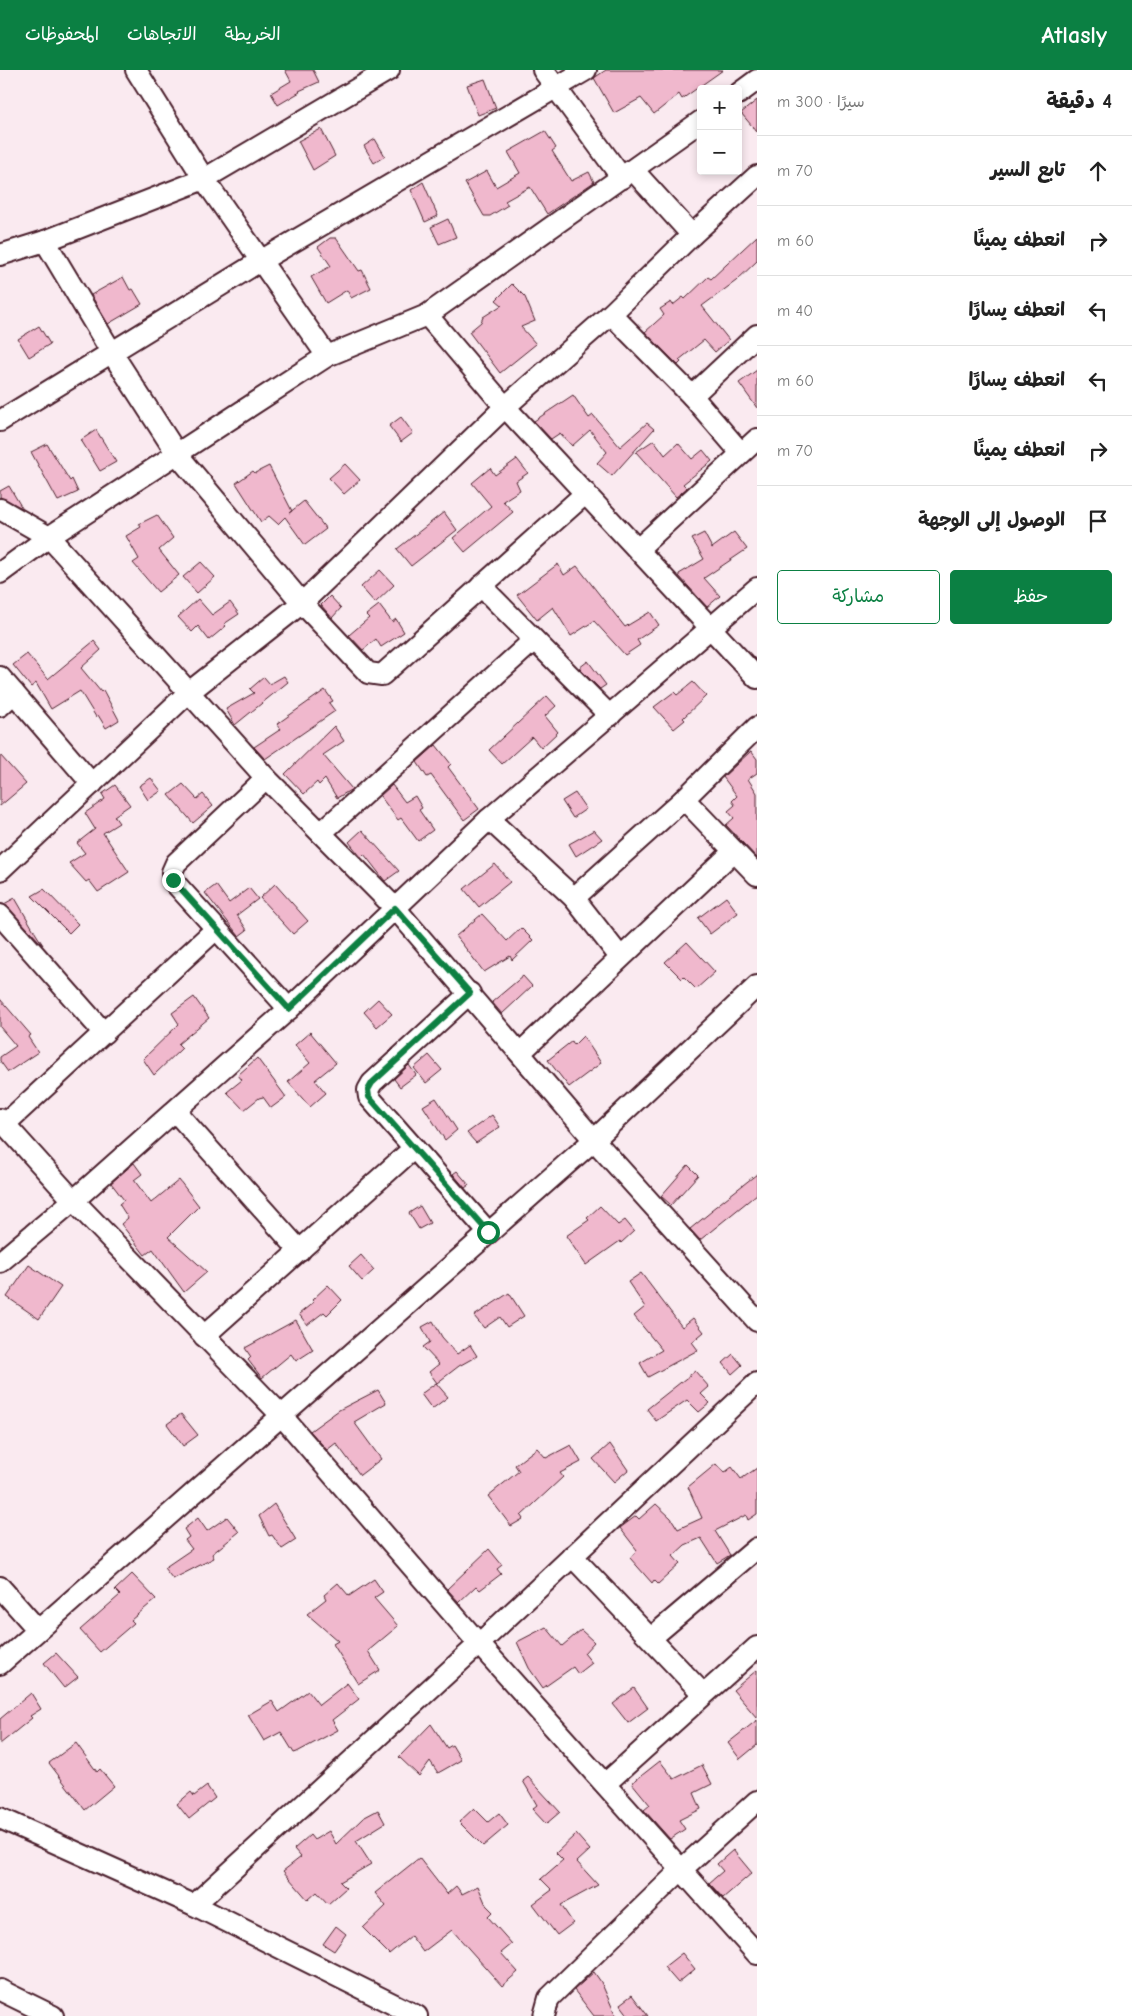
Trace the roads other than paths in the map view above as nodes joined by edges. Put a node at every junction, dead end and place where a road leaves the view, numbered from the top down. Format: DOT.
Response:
graph roads {
  1 [pos="136,70"];
  2 [pos="388,70"];
  3 [pos="543,70"];
  4 [pos="586,70"];
  5 [pos="757,80"];
  6 [pos="555,88"];
  7 [pos="742,91"];
  8 [pos="697,124"];
  9 [pos="627,174"];
  10 [pos="757,176"];
  11 [pos="204,179"];
  12 [pos="692,234"];
  13 [pos="45,241"];
  14 [pos="0,255"];
  15 [pos="262,260"];
  16 [pos="611,314"];
  17 [pos="427,315"];
  18 [pos="754,344"];
  19 [pos="112,353"];
  20 [pos="327,356"];
  21 [pos="692,396"];
  22 [pos="505,407"];
  23 [pos="0,421"];
  24 [pos="757,439"];
  25 [pos="741,453"];
  26 [pos="177,454"];
  27 [pos="586,493"];
  28 [pos="0,509"];
  29 [pos="49,538"];
  30 [pos="638,549"];
  31 [pos="0,573"];
  32 [pos="481,586"];
  33 [pos="757,588"];
  34 [pos="302,603"];
  35 [pos="711,630"];
  36 [pos="534,640"];
  37 [pos="0,677"];
  38 [pos="757,678"];
  39 [pos="188,693"];
  40 [pos="7,700"];
  41 [pos="610,716"];
  42 [pos="757,727"];
  43 [pos="266,778"];
  44 [pos="92,784"];
  45 [pos="684,799"];
  46 [pos="489,818"];
  47 [pos="321,833"];
  48 [pos="734,850"];
  49 [pos="0,870"];
  50 [pos="757,875"];
  51 [pos="574,898"];
  52 [pos="395,908"];
  53 [pos="0,915"];
  54 [pos="216,929"];
  55 [pos="620,957"];
  56 [pos="757,986"];
  57 [pos="470,993"];
  58 [pos="289,1009"];
  59 [pos="104,1033"];
  60 [pos="520,1053"];
  61 [pos="175,1110"];
  62 [pos="2,1122"];
  63 [pos="594,1140"];
  64 [pos="414,1148"];
  65 [pos="73,1200"];
  66 [pos="488,1232"];
  67 [pos="300,1251"];
  68 [pos="0,1262"];
  69 [pos="757,1321"];
  70 [pos="204,1336"];
  71 [pos="757,1383"];
  72 [pos="281,1415"];
  73 [pos="757,1548"];
  74 [pos="572,1556"];
  75 [pos="0,1587"];
  76 [pos="38,1630"];
  77 [pos="651,1638"];
  78 [pos="479,1644"];
  79 [pos="757,1647"];
  80 [pos="0,1664"];
  81 [pos="703,1694"];
  82 [pos="605,1784"];
  83 [pos="757,1801"];
  84 [pos="0,1818"];
  85 [pos="682,1869"];
  86 [pos="194,1905"];
  87 [pos="757,1954"];
  88 [pos="0,1990"];
  89 [pos="53,2016"];
  90 [pos="417,2016"];
  91 [pos="544,2016"];
  1 -- 11 [label="street"];
  2 -- 11 [label="street"];
  3 -- 6 [label="street"];
  4 -- 6 [label="street"];
  5 -- 7 [label="street"];
  6 -- 9 [label="street"];
  6 -- 15 [label="street"];
  8 -- 9 [label="street"];
  9 -- 12 [label="street"];
  9 -- 17 [label="street"];
  10 -- 12 [label="street"];
  11 -- 13 [label="street"];
  11 -- 15 [label="street"];
  12 -- 16 [label="street"];
  13 -- 14 [label="street"];
  13 -- 19 [label="street"];
  15 -- 19 [label="street"];
  15 -- 20 [label="street"];
  16 -- 21 [label="street"];
  16 -- 22 [label="street"];
  17 -- 20 [label="street"];
  17 -- 22 [label="street"];
  18 -- 21 [label="street"];
  19 -- 23 [label="street"];
  19 -- 26 [label="street"];
  20 -- 26 [label="street"];
  21 -- 25 [label="street"];
  22 -- 27 [label="street"];
  22 -- 34 [label="street"];
  24 -- 25 [label="street"];
  25 -- 30 [label="street"];
  26 -- 29 [label="street"];
  26 -- 34 [label="street"];
  27 -- 30 [label="street"];
  27 -- 32 [label="street"];
  28 -- 29 [label="street"];
  29 -- 31 [label="street"];
  29 -- 39 [label="street"];
  30 -- 35 [label="street"];
  32 -- 34 [label="street"];
  32 -- 36 [label="street"];
  33 -- 35 [label="street"];
  34 -- 39 [label="street"];
  35 -- 38 [label="street"];
  35 -- 41 [label="street"];
  36 -- 41 [label="street"];
  36 -- 47 [label="street"];
  37 -- 40 [label="street"];
  39 -- 43 [label="street"];
  39 -- 44 [label="street"];
  40 -- 44 [label="street"];
  41 -- 46 [label="street"];
  42 -- 45 [label="street"];
  43 -- 47 [label="street"];
  43 -- 54 [label="street"];
  44 -- 49 [label="street"];
  45 -- 48 [label="street"];
  45 -- 51 [label="street"];
  46 -- 51 [label="street"];
  46 -- 52 [label="street"];
  47 -- 52 [label="street"];
  48 -- 50 [label="street"];
  48 -- 55 [label="street"];
  51 -- 55 [label="street"];
  52 -- 57 [label="street"];
  52 -- 58 [label="street"];
  53 -- 59 [label="street"];
  54 -- 58 [label="street"];
  54 -- 59 [label="street"];
  55 -- 60 [label="street"];
  56 -- 63 [label="street"];
  57 -- 60 [label="street"];
  57 -- 64 [label="street"];
  58 -- 61 [label="street"];
  59 -- 62 [label="street"];
  60 -- 63 [label="street"];
  61 -- 65 [label="street"];
  61 -- 67 [label="street"];
  62 -- 65 [label="street"];
  63 -- 66 [label="street"];
  63 -- 69 [label="street"];
  64 -- 66 [label="street"];
  64 -- 67 [label="street"];
  65 -- 68 [label="street"];
  65 -- 70 [label="street"];
  66 -- 72 [label="street"];
  67 -- 70 [label="street"];
  70 -- 72 [label="street"];
  71 -- 74 [label="street"];
  72 -- 76 [label="street"];
  72 -- 78 [label="street"];
  73 -- 77 [label="street"];
  74 -- 77 [label="street"];
  74 -- 78 [label="street"];
  75 -- 76 [label="street"];
  76 -- 80 [label="street"];
  77 -- 81 [label="street"];
  78 -- 82 [label="street"];
  78 -- 86 [label="street"];
  79 -- 81 [label="street"];
  81 -- 82 [label="street"];
  82 -- 85 [label="street"];
  83 -- 85 [label="street"];
  84 -- 86 [label="street"];
  85 -- 87 [label="street"];
  85 -- 91 [label="street"];
  86 -- 90 [label="street"];
  88 -- 89 [label="street"];
}
